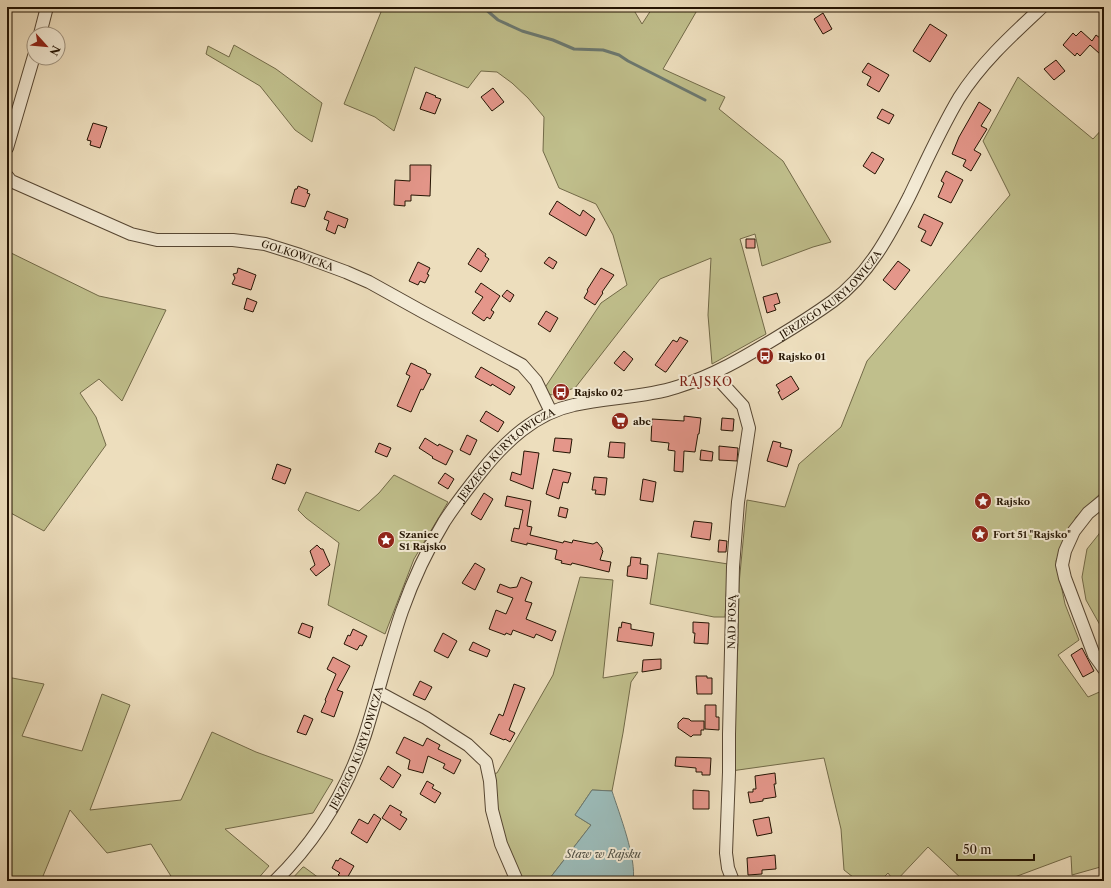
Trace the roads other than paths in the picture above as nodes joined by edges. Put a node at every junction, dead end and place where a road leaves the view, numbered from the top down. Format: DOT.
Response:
graph roads {
  1 [pos="47,7"];
  2 [pos="1042,7"];
  3 [pos="42,26"];
  4 [pos="31,66"];
  5 [pos="7,148"];
  6 [pos="7,176"];
  7 [pos="717,372"];
  8 [pos="552,412"];
  9 [pos="1104,500"];
  10 [pos="1104,669"];
  11 [pos="378,692"];
  12 [pos="275,881"];
  13 [pos="517,881"];
  14 [pos="733,881"];
  1 -- 3 [label="street"];
  2 -- 7 [label="street, JERZEGO KURYŁOWICZA"];
  4 -- 5 [label="street"];
  6 -- 8 [label="street, GOLKOWICKA"];
  7 -- 8 [label="street, JERZEGO KURYŁOWICZA"];
  7 -- 14 [label="street, NAD FOSĄ"];
  8 -- 11 [label="street, JERZEGO KURYŁOWICZA"];
  9 -- 10 [label="street"];
  11 -- 12 [label="street, JERZEGO KURYŁOWICZA"];
  11 -- 13 [label="street"];
}
